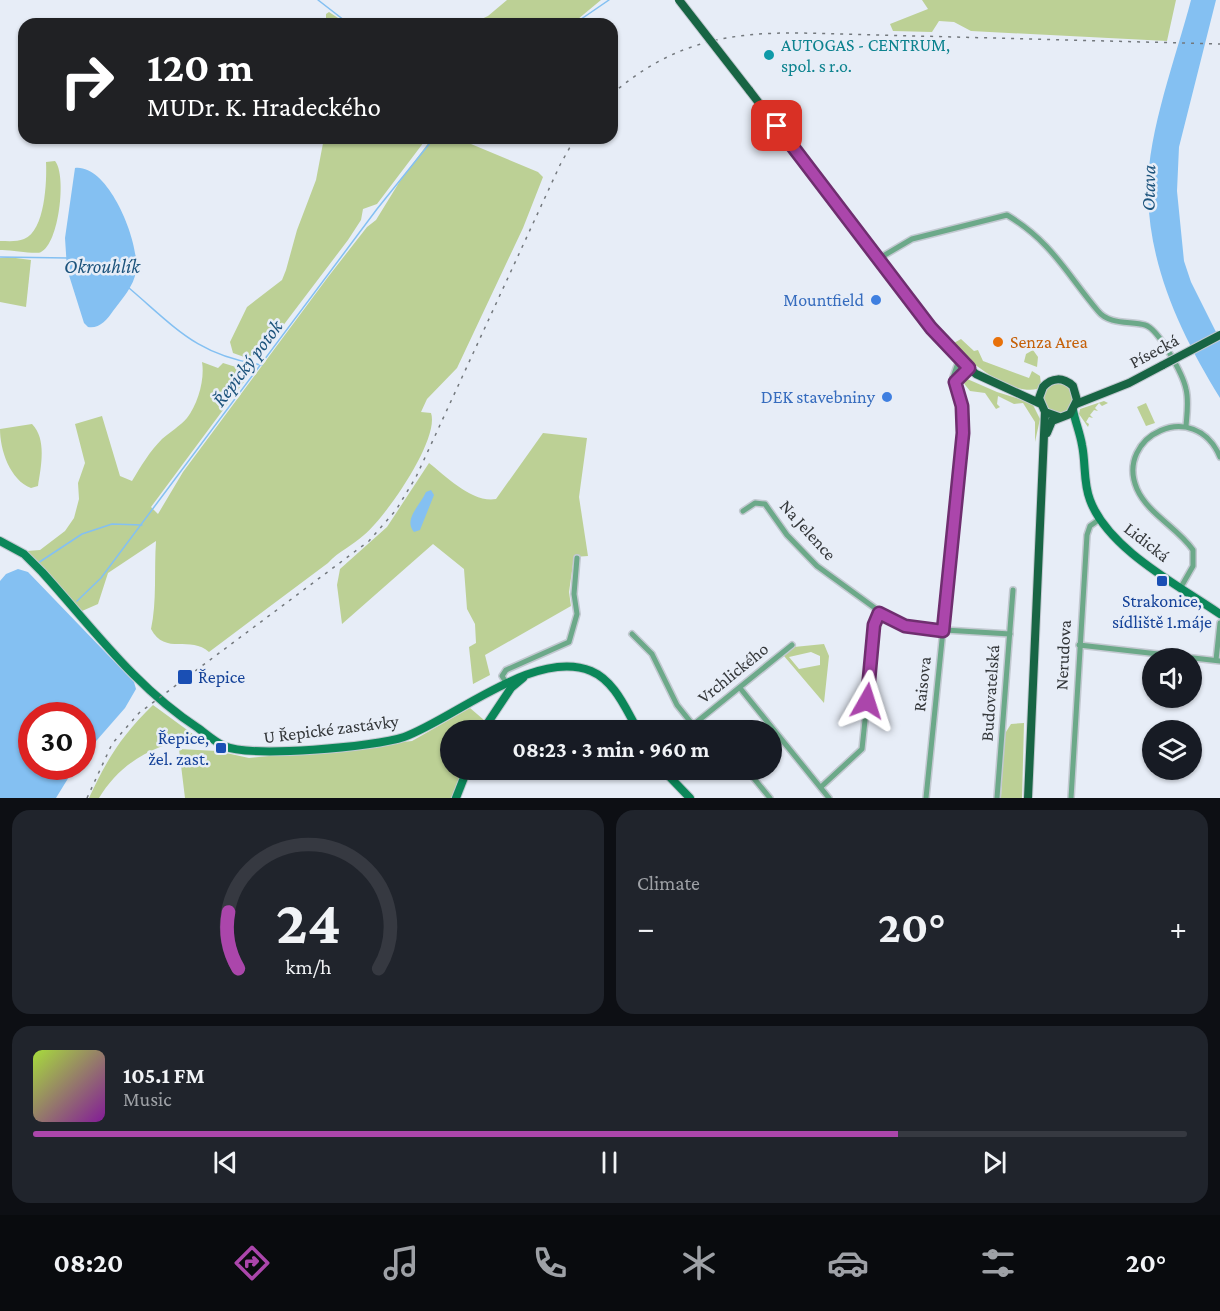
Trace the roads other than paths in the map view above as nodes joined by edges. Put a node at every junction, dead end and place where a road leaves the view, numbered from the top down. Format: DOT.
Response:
graph roads {
  1 [pos="679,0"];
  2 [pos="881,258"];
  3 [pos="1220,335"];
  4 [pos="959,360"];
  5 [pos="969,368"];
  6 [pos="955,382"];
  7 [pos="1041,389"];
  8 [pos="1010,390"];
  9 [pos="1076,392"];
  10 [pos="1102,393"];
  11 [pos="1039,403"];
  12 [pos="1075,407"];
  13 [pos="1045,412"];
  14 [pos="1062,417"];
  15 [pos="1186,426"];
  16 [pos="1080,436"];
  17 [pos="1044,445"];
  18 [pos="1220,456"];
  19 [pos="743,512"];
  20 [pos="1100,519"];
  21 [pos="0,541"];
  22 [pos="577,558"];
  23 [pos="1181,587"];
  24 [pos="1013,590"];
  25 [pos="879,613"];
  26 [pos="1220,614"];
  27 [pos="1220,623"];
  28 [pos="943,631"];
  29 [pos="632,634"];
  30 [pos="1010,634"];
  31 [pos="792,645"];
  32 [pos="1079,645"];
  33 [pos="1218,661"];
  34 [pos="508,686"];
  35 [pos="740,688"];
  36 [pos="489,720"];
  37 [pos="632,720"];
  38 [pos="689,720"];
  39 [pos="699,720"];
  40 [pos="463,780"];
  41 [pos="673,780"];
  42 [pos="755,780"];
  43 [pos="821,787"];
  44 [pos="456,798"];
  45 [pos="690,798"];
  46 [pos="770,798"];
  47 [pos="829,798"];
  48 [pos="926,798"];
  49 [pos="997,798"];
  50 [pos="1028,798"];
  51 [pos="1071,798"];
  1 -- 2 [label="main road, bridge"];
  2 -- 4 [label="main road"];
  2 -- 15 [label="street"];
  3 -- 10 [label="main road, Písecká, bridge"];
  4 -- 5 [label="main road"];
  4 -- 6 [label="street, Raisova"];
  5 -- 6 [label="street"];
  5 -- 8 [label="main road"];
  6 -- 28 [label="street, Raisova"];
  7 -- 8 [label="main road"];
  7 -- 9 [label="main road"];
  7 -- 11 [label="main road"];
  8 -- 11 [label="main road"];
  9 -- 10 [label="main road, Písecká"];
  9 -- 12 [label="main road"];
  10 -- 12 [label="main road, Písecká"];
  11 -- 13 [label="main road"];
  12 -- 14 [label="main road"];
  12 -- 16 [label="main road, Lidická"];
  13 -- 14 [label="main road"];
  13 -- 17 [label="main road"];
  14 -- 16 [label="main road"];
  14 -- 17 [label="main road"];
  15 -- 18 [label="street"];
  15 -- 23 [label="street"];
  16 -- 20 [label="main road, Lidická"];
  17 -- 50 [label="main road"];
  19 -- 25 [label="street, Na Jelence"];
  20 -- 23 [label="main road, Lidická"];
  20 -- 32 [label="street, Nerudova"];
  21 -- 34 [label="main road, U Řepické zastávky"];
  22 -- 34 [label="street"];
  23 -- 26 [label="main road, Lidická"];
  24 -- 30 [label="street, Budovatelská"];
  25 -- 28 [label="street"];
  25 -- 43 [label="street"];
  27 -- 33 [label="street"];
  28 -- 30 [label="street"];
  28 -- 48 [label="street, Raisova"];
  29 -- 38 [label="street"];
  30 -- 49 [label="street, Budovatelská"];
  31 -- 35 [label="street, Vrchlického"];
  32 -- 33 [label="street"];
  32 -- 51 [label="street, Nerudova"];
  34 -- 36 [label="main road"];
  34 -- 37 [label="main road, U Řepické zastávky"];
  35 -- 39 [label="street, Vrchlického"];
  35 -- 43 [label="street"];
  40 -- 44 [label="main road"];
  41 -- 45 [label="main road"];
  42 -- 46 [label="street"];
  43 -- 47 [label="street"];
}
